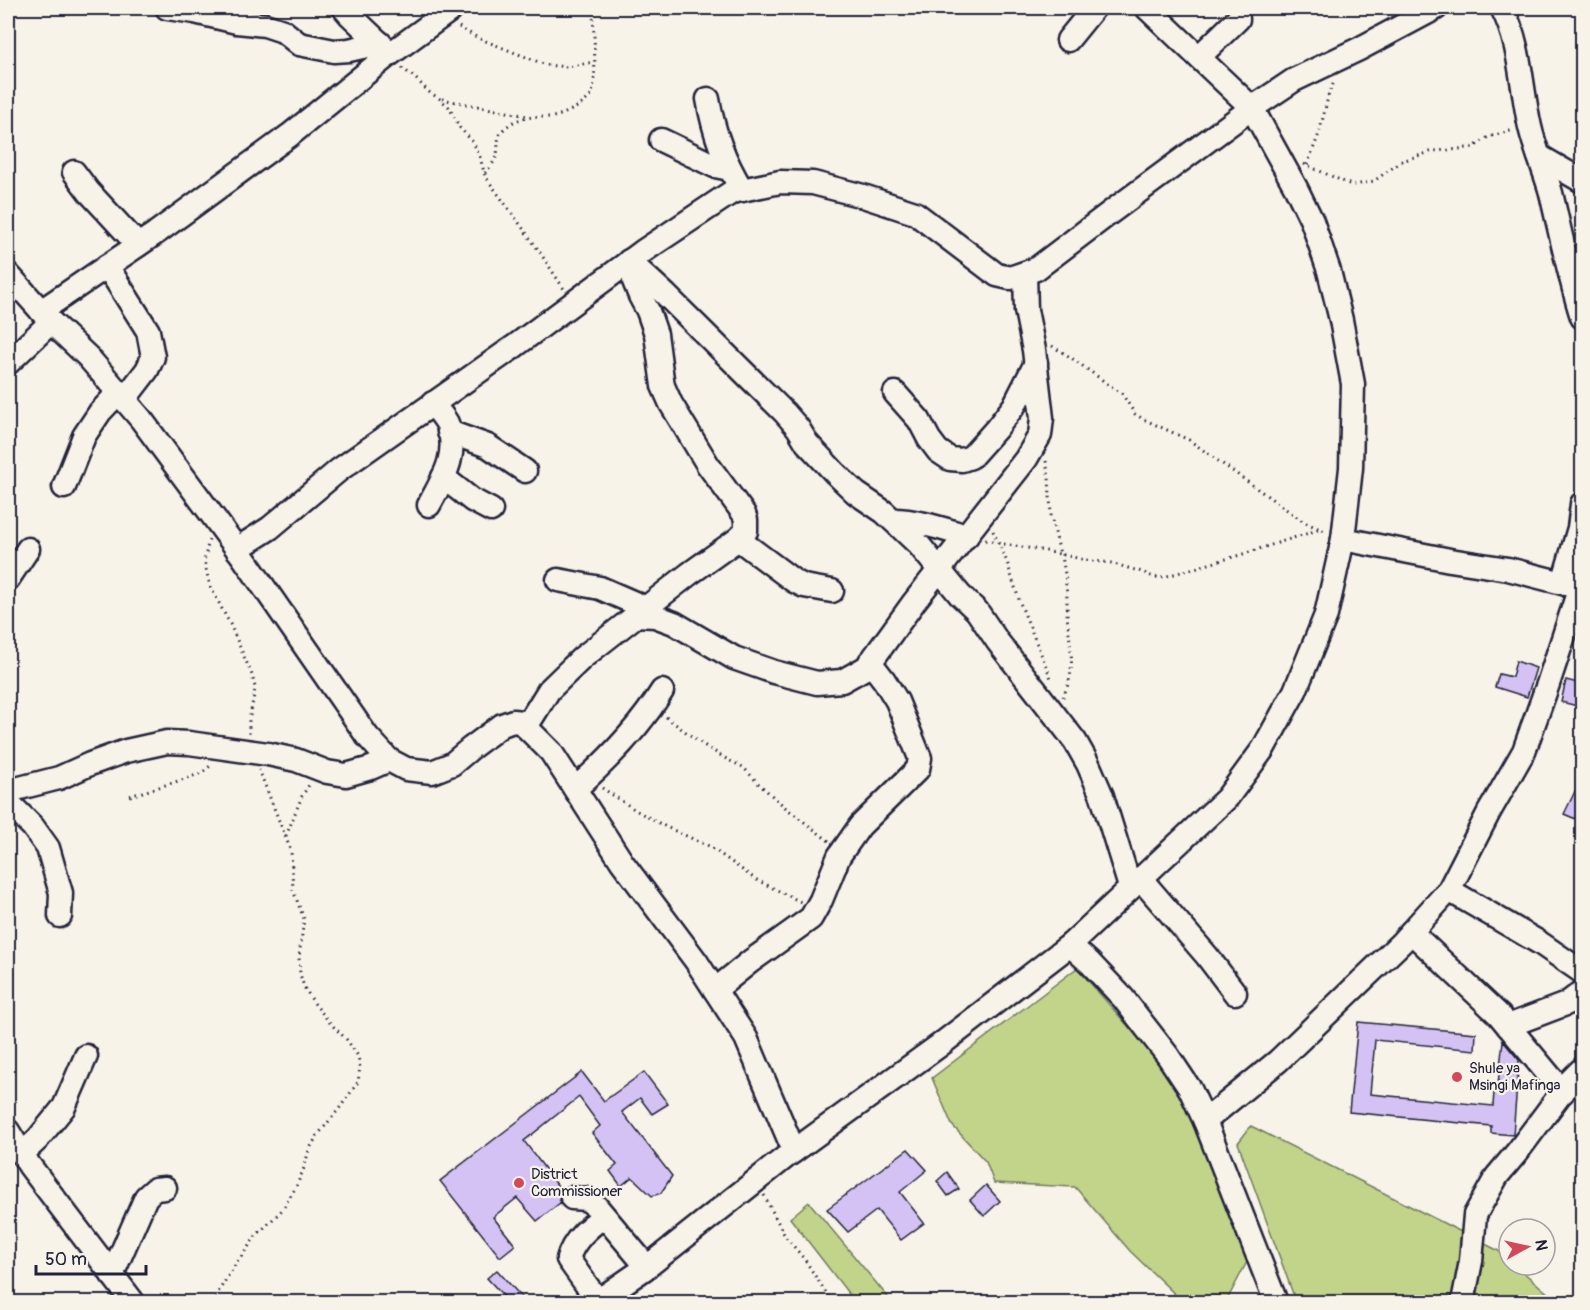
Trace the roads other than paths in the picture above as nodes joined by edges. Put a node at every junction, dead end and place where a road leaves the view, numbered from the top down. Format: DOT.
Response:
graph roads {
  1 [pos="167,8"];
  2 [pos="344,8"];
  3 [pos="1094,8"];
  4 [pos="1147,8"];
  5 [pos="1436,8"];
  6 [pos="1502,8"];
  7 [pos="448,11"];
  8 [pos="1238,19"];
  9 [pos="1068,40"];
  10 [pos="386,51"];
  11 [pos="1199,57"];
  12 [pos="708,99"];
  13 [pos="1252,108"];
  14 [pos="661,140"];
  15 [pos="1539,156"];
  16 [pos="730,169"];
  17 [pos="74,172"];
  18 [pos="1582,181"];
  19 [pos="742,190"];
  20 [pos="138,245"];
  21 [pos="632,264"];
  22 [pos="107,266"];
  23 [pos="8,274"];
  24 [pos="1025,274"];
  25 [pos="1577,283"];
  26 [pos="46,317"];
  27 [pos="1582,317"];
  28 [pos="8,363"];
  29 [pos="1036,363"];
  30 [pos="895,393"];
  31 [pos="121,396"];
  32 [pos="433,403"];
  33 [pos="449,432"];
  34 [pos="525,471"];
  35 [pos="443,477"];
  36 [pos="64,487"];
  37 [pos="1582,504"];
  38 [pos="429,505"];
  39 [pos="491,510"];
  40 [pos="893,520"];
  41 [pos="967,536"];
  42 [pos="1343,537"];
  43 [pos="738,539"];
  44 [pos="1578,544"];
  45 [pos="28,549"];
  46 [pos="237,549"];
  47 [pos="940,570"];
  48 [pos="8,579"];
  49 [pos="558,580"];
  50 [pos="1575,586"];
  51 [pos="832,591"];
  52 [pos="641,611"];
  53 [pos="870,662"];
  54 [pos="657,699"];
  55 [pos="526,727"];
  56 [pos="389,760"];
  57 [pos="582,783"];
  58 [pos="8,791"];
  59 [pos="8,802"];
  60 [pos="1135,883"];
  61 [pos="1449,890"];
  62 [pos="60,916"];
  63 [pos="1411,932"];
  64 [pos="1070,945"];
  65 [pos="1582,972"];
  66 [pos="715,990"];
  67 [pos="1582,992"];
  68 [pos="1235,993"];
  69 [pos="1508,1026"];
  70 [pos="86,1056"];
  71 [pos="1582,1069"];
  72 [pos="1563,1092"];
  73 [pos="1205,1121"];
  74 [pos="12,1142"];
  75 [pos="795,1151"];
  76 [pos="165,1188"];
  77 [pos="572,1197"];
  78 [pos="604,1216"];
  79 [pos="647,1267"];
  80 [pos="112,1275"];
  81 [pos="597,1301"];
  82 [pos="133,1302"];
  83 [pos="1276,1302"];
  84 [pos="1463,1302"];
  1 -- 10 [label="street"];
  2 -- 10 [label="street"];
  3 -- 9 [label="street"];
  4 -- 11 [label="street"];
  5 -- 13 [label="street"];
  6 -- 15 [label="street"];
  7 -- 10 [label="street"];
  8 -- 11 [label="street"];
  10 -- 20 [label="street"];
  11 -- 13 [label="street"];
  12 -- 16 [label="street"];
  13 -- 24 [label="street"];
  13 -- 42 [label="street"];
  14 -- 16 [label="street"];
  15 -- 18 [label="street"];
  15 -- 25 [label="street"];
  16 -- 19 [label="street"];
  17 -- 20 [label="street"];
  19 -- 21 [label="street"];
  19 -- 24 [label="street"];
  20 -- 22 [label="street"];
  21 -- 32 [label="street"];
  21 -- 40 [label="street"];
  21 -- 43 [label="street"];
  22 -- 26 [label="street"];
  22 -- 31 [label="street"];
  23 -- 26 [label="street"];
  24 -- 29 [label="street"];
  25 -- 27 [label="street"];
  26 -- 28 [label="street"];
  26 -- 31 [label="street"];
  29 -- 30 [label="street"];
  29 -- 41 [label="street"];
  31 -- 36 [label="street"];
  31 -- 46 [label="street"];
  32 -- 33 [label="street"];
  32 -- 46 [label="street"];
  33 -- 34 [label="street"];
  33 -- 35 [label="street"];
  35 -- 38 [label="street"];
  35 -- 39 [label="street"];
  37 -- 44 [label="street"];
  40 -- 41 [label="street"];
  40 -- 47 [label="street"];
  41 -- 47 [label="street"];
  42 -- 50 [label="street"];
  42 -- 60 [label="street"];
  43 -- 51 [label="street"];
  43 -- 52 [label="street"];
  44 -- 50 [label="street"];
  45 -- 48 [label="street"];
  46 -- 56 [label="street"];
  47 -- 53 [label="street"];
  47 -- 60 [label="street"];
  49 -- 52 [label="street"];
  50 -- 61 [label="street"];
  52 -- 53 [label="street"];
  52 -- 55 [label="street"];
  53 -- 66 [label="street"];
  54 -- 57 [label="street"];
  55 -- 56 [label="street"];
  55 -- 57 [label="street"];
  56 -- 58 [label="street"];
  57 -- 66 [label="street"];
  59 -- 62 [label="street"];
  60 -- 64 [label="street"];
  60 -- 68 [label="street"];
  61 -- 63 [label="street"];
  61 -- 65 [label="street"];
  63 -- 69 [label="street"];
  63 -- 73 [label="street"];
  64 -- 73 [label="street"];
  64 -- 75 [label="street"];
  66 -- 75 [label="street"];
  67 -- 69 [label="street"];
  69 -- 72 [label="street"];
  70 -- 74 [label="street"];
  71 -- 72 [label="street"];
  72 -- 84 [label="street"];
  73 -- 83 [label="street"];
  74 -- 80 [label="street"];
  75 -- 79 [label="street"];
  76 -- 80 [label="street"];
  77 -- 78 [label="street"];
  78 -- 79 [label="street"];
  78 -- 81 [label="street"];
  79 -- 81 [label="street"];
  80 -- 82 [label="street"];
}
